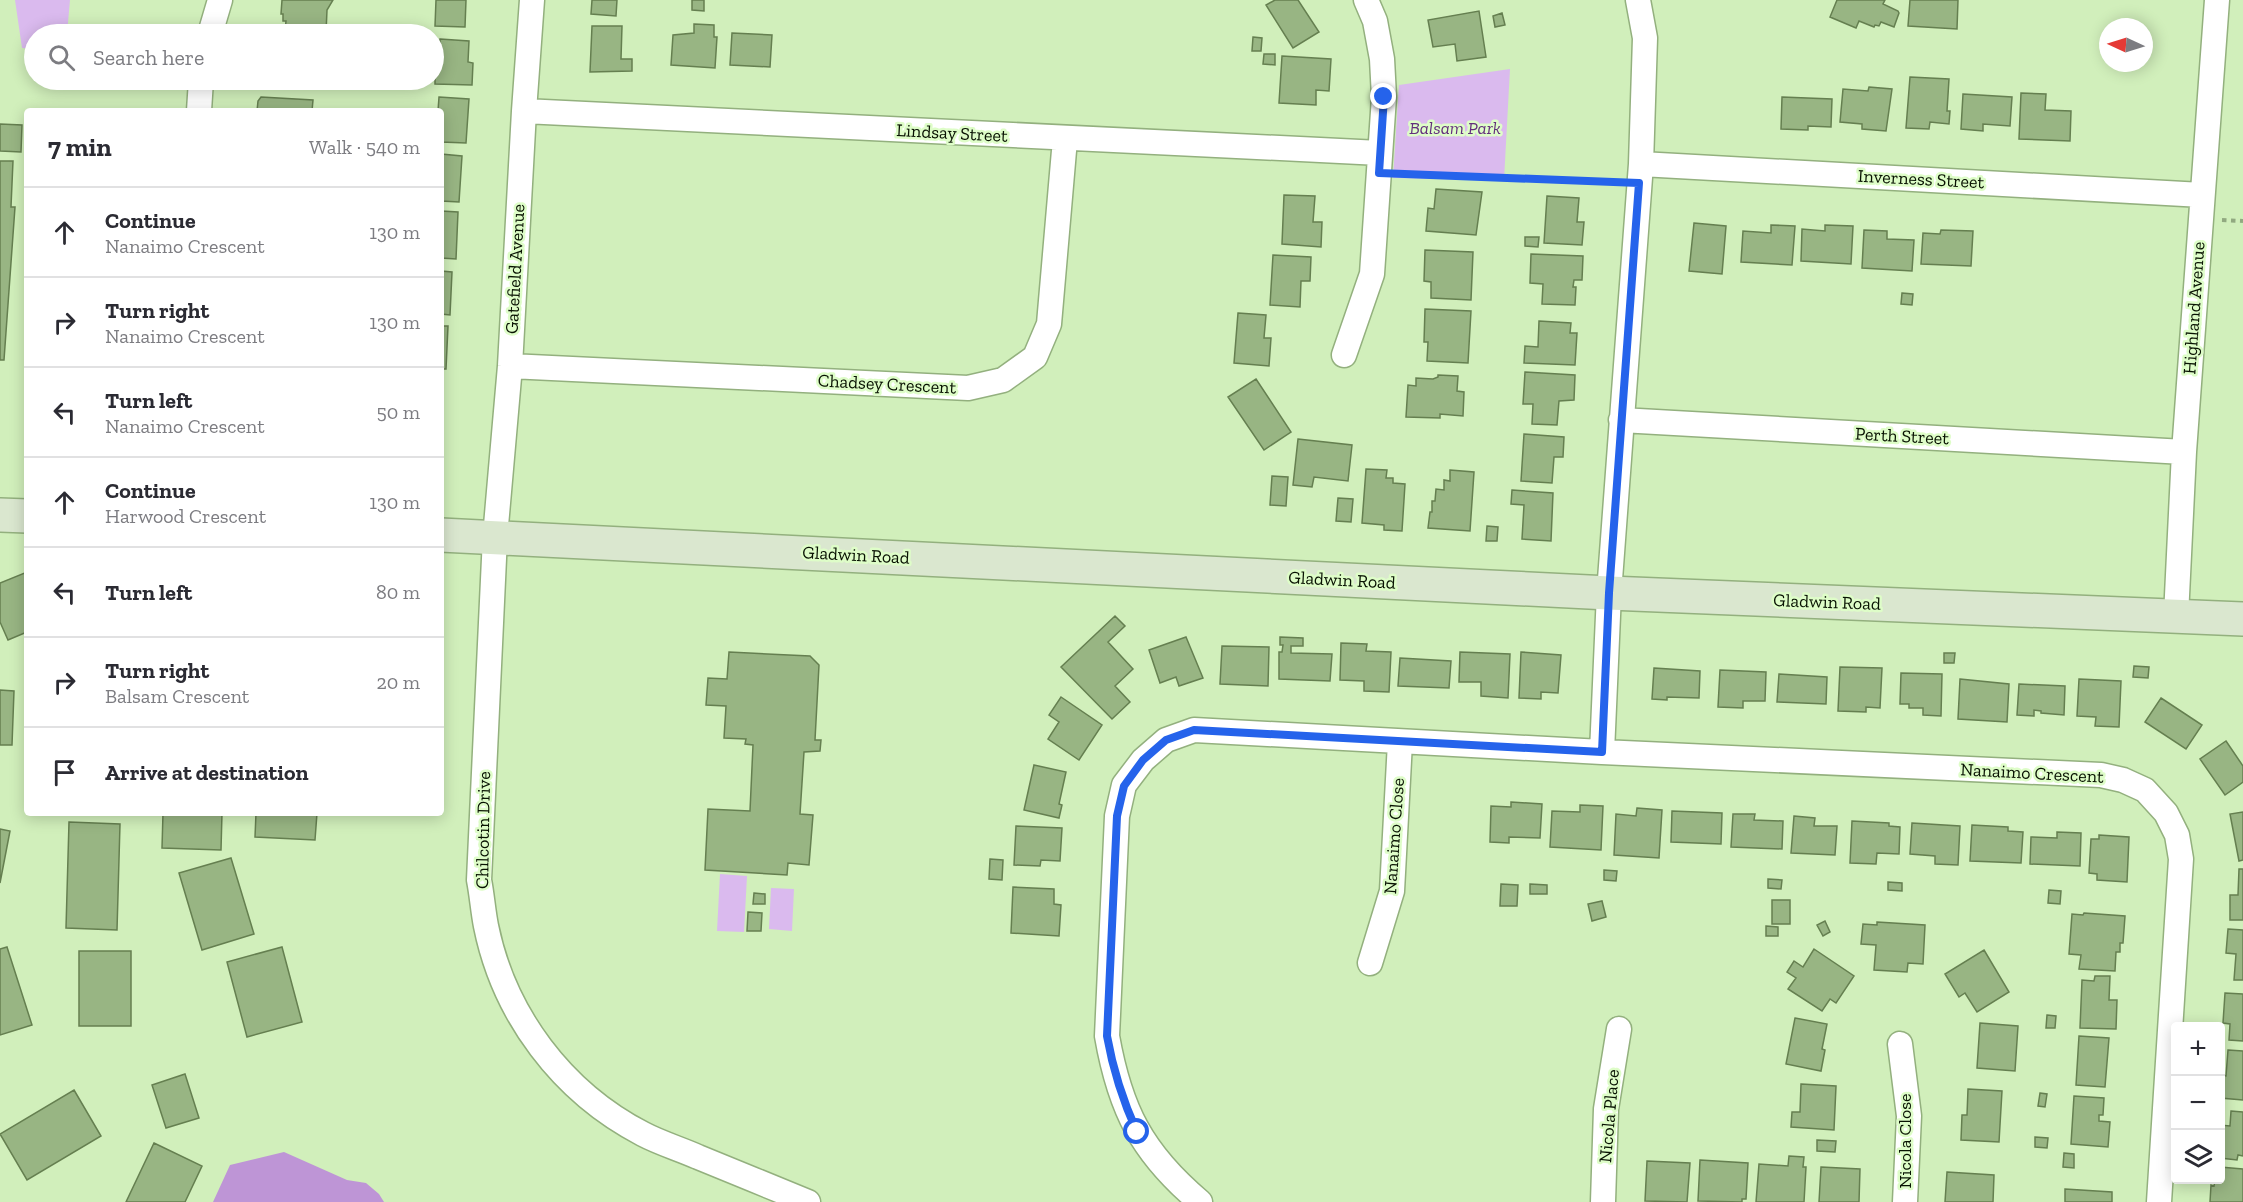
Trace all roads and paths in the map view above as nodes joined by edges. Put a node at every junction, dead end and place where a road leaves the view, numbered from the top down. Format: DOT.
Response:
graph roads {
  1 [pos="220,0"];
  2 [pos="532,0"];
  3 [pos="1366,0"];
  4 [pos="1638,0"];
  5 [pos="2217,0"];
  6 [pos="213,24"];
  7 [pos="200,90"];
  8 [pos="199,108"];
  9 [pos="524,111"];
  10 [pos="1065,139"];
  11 [pos="1380,163"];
  12 [pos="1640,174"];
  13 [pos="2202,195"];
  14 [pos="1344,355"];
  15 [pos="510,366"];
  16 [pos="1621,420"];
  17 [pos="2184,452"];
  18 [pos="0,515"];
  19 [pos="24,516"];
  20 [pos="444,535"];
  21 [pos="495,537"];
  22 [pos="1609,593"];
  23 [pos="2176,616"];
  24 [pos="2243,620"];
  25 [pos="1400,742"];
  26 [pos="1602,752"];
  27 [pos="1370,963"];
  28 [pos="1619,1029"];
  29 [pos="1900,1044"];
  30 [pos="808,1202"];
  31 [pos="1200,1202"];
  32 [pos="1603,1202"];
  33 [pos="1905,1202"];
  34 [pos="2159,1202"];
  1 -- 6 [label="street"];
  2 -- 9 [label="street, Gatefield Avenue"];
  3 -- 11 [label="street"];
  4 -- 12 [label="street"];
  5 -- 13 [label="street, Highland Avenue"];
  7 -- 8 [label="street"];
  9 -- 10 [label="street, Lindsay Street"];
  9 -- 15 [label="street, Gatefield Avenue"];
  10 -- 11 [label="street, Lindsay Street"];
  10 -- 15 [label="street, Chadsey Crescent"];
  11 -- 12 [label="path"];
  11 -- 14 [label="street"];
  12 -- 13 [label="street, Inverness Street"];
  12 -- 16 [label="street"];
  13 -- 17 [label="street, Highland Avenue"];
  15 -- 21 [label="street, Gatefield Avenue"];
  16 -- 17 [label="street, Perth Street"];
  16 -- 22 [label="street"];
  17 -- 23 [label="street, Highland Avenue"];
  18 -- 19 [label="main road"];
  20 -- 21 [label="main road, Gladwin Road"];
  21 -- 22 [label="main road, Gladwin Road"];
  21 -- 30 [label="street, Chilcotin Drive"];
  22 -- 23 [label="main road, Gladwin Road"];
  22 -- 26 [label="street"];
  23 -- 24 [label="main road, Gladwin Road"];
  25 -- 26 [label="street, Nanaimo Crescent"];
  25 -- 27 [label="street, Nanaimo Close"];
  25 -- 31 [label="street, Nanaimo Crescent"];
  26 -- 34 [label="street, Nanaimo Crescent"];
  28 -- 32 [label="street, Nicola Place"];
  29 -- 33 [label="street, Nicola Close"];
}
